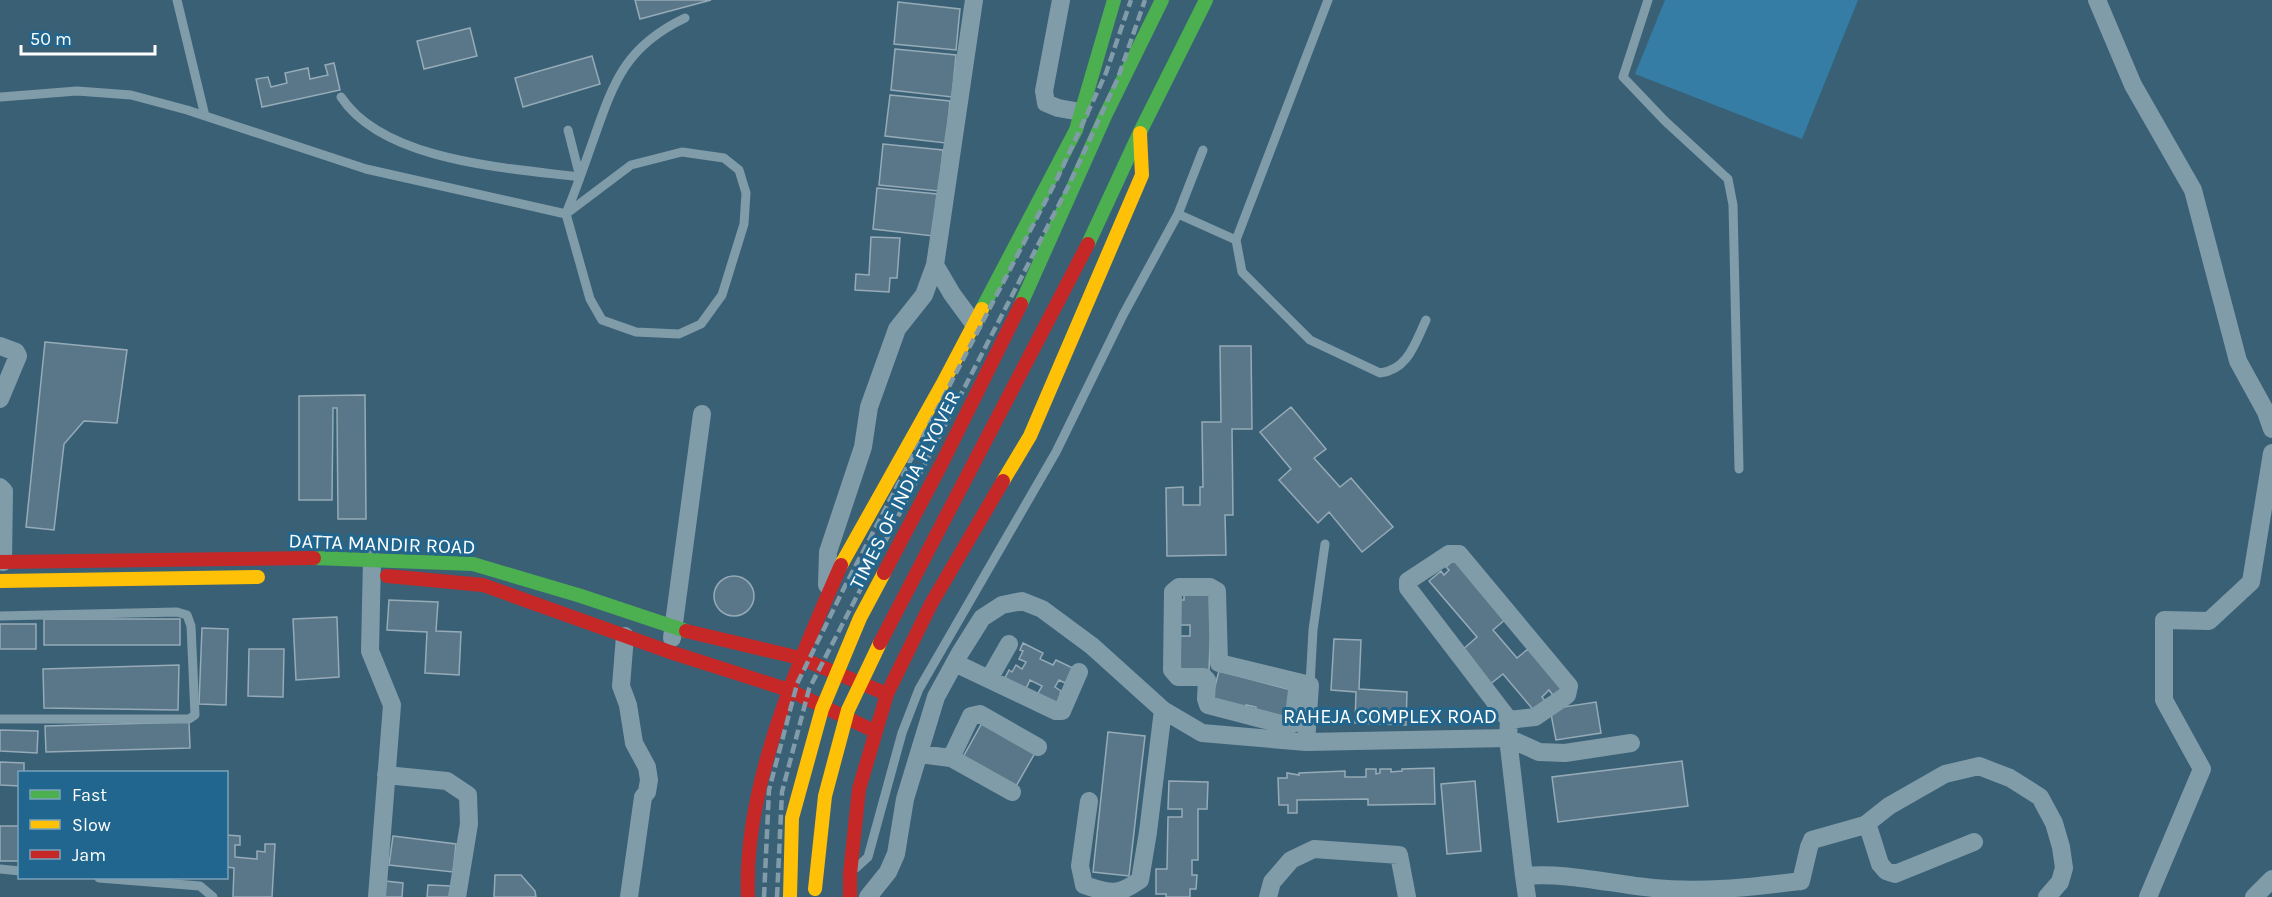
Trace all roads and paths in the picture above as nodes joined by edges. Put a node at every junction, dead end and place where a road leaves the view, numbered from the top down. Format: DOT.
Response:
graph roads {
  1 [pos="177,0"];
  2 [pos="974,0"];
  3 [pos="1061,0"];
  4 [pos="1114,0"];
  5 [pos="1162,0"];
  6 [pos="1206,0"];
  7 [pos="1328,0"];
  8 [pos="1648,0"];
  9 [pos="2097,0"];
  10 [pos="685,18"];
  11 [pos="340,97"];
  12 [pos="0,99"];
  13 [pos="205,116"];
  14 [pos="1105,116"];
  15 [pos="1078,121"];
  16 [pos="568,130"];
  17 [pos="1140,132"];
  18 [pos="1203,150"];
  19 [pos="580,177"];
  20 [pos="566,214"];
  21 [pos="1178,214"];
  22 [pos="1236,240"];
  23 [pos="935,265"];
  24 [pos="1426,320"];
  25 [pos="974,324"];
  26 [pos="0,346"];
  27 [pos="0,399"];
  28 [pos="702,414"];
  29 [pos="2272,429"];
  30 [pos="2272,453"];
  31 [pos="1739,469"];
  32 [pos="0,487"];
  33 [pos="1325,544"];
  34 [pos="2,562"];
  35 [pos="367,570"];
  36 [pos="275,576"];
  37 [pos="0,581"];
  38 [pos="827,596"];
  39 [pos="0,616"];
  40 [pos="674,628"];
  41 [pos="625,636"];
  42 [pos="1009,644"];
  43 [pos="670,652"];
  44 [pos="800,658"];
  45 [pos="955,663"];
  46 [pos="1219,663"];
  47 [pos="1079,672"];
  48 [pos="989,680"];
  49 [pos="1207,680"];
  50 [pos="1304,684"];
  51 [pos="789,690"];
  52 [pos="887,694"];
  53 [pos="1163,710"];
  54 [pos="0,719"];
  55 [pos="1509,729"];
  56 [pos="874,731"];
  57 [pos="1306,742"];
  58 [pos="1631,743"];
  59 [pos="1038,747"];
  60 [pos="919,754"];
  61 [pos="951,758"];
  62 [pos="386,775"];
  63 [pos="1012,792"];
  64 [pos="1089,801"];
  65 [pos="1867,823"];
  66 [pos="1974,842"];
  67 [pos="0,869"];
  68 [pos="18,871"];
  69 [pos="850,874"];
  70 [pos="1524,876"];
  71 [pos="112,879"];
  72 [pos="2272,879"];
  73 [pos="1796,889"];
  74 [pos="815,893"];
  75 [pos="1686,893"];
  76 [pos="213,897"];
  77 [pos="377,897"];
  78 [pos="457,897"];
  79 [pos="629,897"];
  80 [pos="748,897"];
  81 [pos="790,897"];
  82 [pos="850,897"];
  83 [pos="868,897"];
  84 [pos="1268,897"];
  85 [pos="1407,897"];
  86 [pos="1527,897"];
  87 [pos="2047,897"];
  88 [pos="2148,897"];
  89 [pos="2254,897"];
  1 -- 13 [label="lane"];
  2 -- 23 [label="street"];
  3 -- 15 [label="street"];
  4 -- 15 [label="main road"];
  5 -- 14 [label="main road, TIMES OF INDIA FLYOVER"];
  6 -- 17 [label="main road"];
  7 -- 22 [label="lane"];
  8 -- 31 [label="lane"];
  9 -- 29 [label="street"];
  10 -- 19 [label="lane"];
  11 -- 19 [label="lane"];
  12 -- 13 [label="lane"];
  13 -- 20 [label="lane"];
  14 -- 15 [label="main road"];
  14 -- 81 [label="main road, TIMES OF INDIA FLYOVER, bridge"];
  15 -- 25 [label="main road"];
  16 -- 19 [label="lane"];
  17 -- 52 [label="main road"];
  17 -- 74 [label="main road, bridge"];
  18 -- 21 [label="lane"];
  19 -- 20 [label="lane"];
  20 -- 20 [label="lane"];
  21 -- 22 [label="lane"];
  21 -- 69 [label="lane"];
  22 -- 24 [label="lane"];
  23 -- 25 [label="street"];
  23 -- 38 [label="street"];
  25 -- 38 [label="main road"];
  26 -- 27 [label="street"];
  28 -- 40 [label="street"];
  30 -- 88 [label="street"];
  32 -- 34 [label="street"];
  33 -- 50 [label="lane"];
  34 -- 35 [label="main road, DATTA MANDIR ROAD"];
  35 -- 40 [label="main road, DATTA MANDIR ROAD"];
  35 -- 41 [label="main road, DATTA MANDIR ROAD"];
  35 -- 62 [label="street"];
  36 -- 37 [label="main road, DATTA MANDIR ROAD"];
  38 -- 44 [label="main road"];
  39 -- 54 [label="lane"];
  40 -- 43 [label="street"];
  40 -- 44 [label="main road, DATTA MANDIR ROAD"];
  41 -- 43 [label="main road, DATTA MANDIR ROAD"];
  41 -- 79 [label="street"];
  42 -- 48 [label="street"];
  43 -- 51 [label="main road, DATTA MANDIR ROAD"];
  44 -- 51 [label="main road"];
  44 -- 52 [label="main road, DATTA MANDIR ROAD"];
  45 -- 48 [label="street"];
  45 -- 53 [label="street, RAHEJA COMPLEX ROAD"];
  45 -- 60 [label="street, RAHEJA COMPLEX ROAD"];
  46 -- 49 [label="street"];
  46 -- 49 [label="street"];
  46 -- 50 [label="street"];
  47 -- 48 [label="street"];
  49 -- 50 [label="street"];
  50 -- 57 [label="street"];
  51 -- 56 [label="main road, DATTA MANDIR ROAD"];
  51 -- 80 [label="main road"];
  52 -- 56 [label="main road"];
  53 -- 57 [label="street, RAHEJA COMPLEX ROAD"];
  53 -- 64 [label="street"];
  55 -- 55 [label="street"];
  55 -- 57 [label="street, RAHEJA COMPLEX ROAD"];
  55 -- 58 [label="street"];
  55 -- 70 [label="street, RAHEJA COMPLEX ROAD"];
  56 -- 69 [label="main road"];
  59 -- 61 [label="street"];
  60 -- 61 [label="street"];
  60 -- 83 [label="street, RAHEJA COMPLEX ROAD"];
  61 -- 63 [label="street"];
  62 -- 77 [label="street"];
  62 -- 78 [label="street"];
  65 -- 66 [label="street"];
  65 -- 73 [label="street"];
  65 -- 87 [label="street"];
  67 -- 68 [label="lane"];
  69 -- 82 [label="main road"];
  70 -- 75 [label="street"];
  70 -- 86 [label="street, RAHEJA COMPLEX ROAD"];
  71 -- 76 [label="lane"];
  72 -- 89 [label="street"];
  73 -- 75 [label="street"];
  84 -- 85 [label="street"];
}
